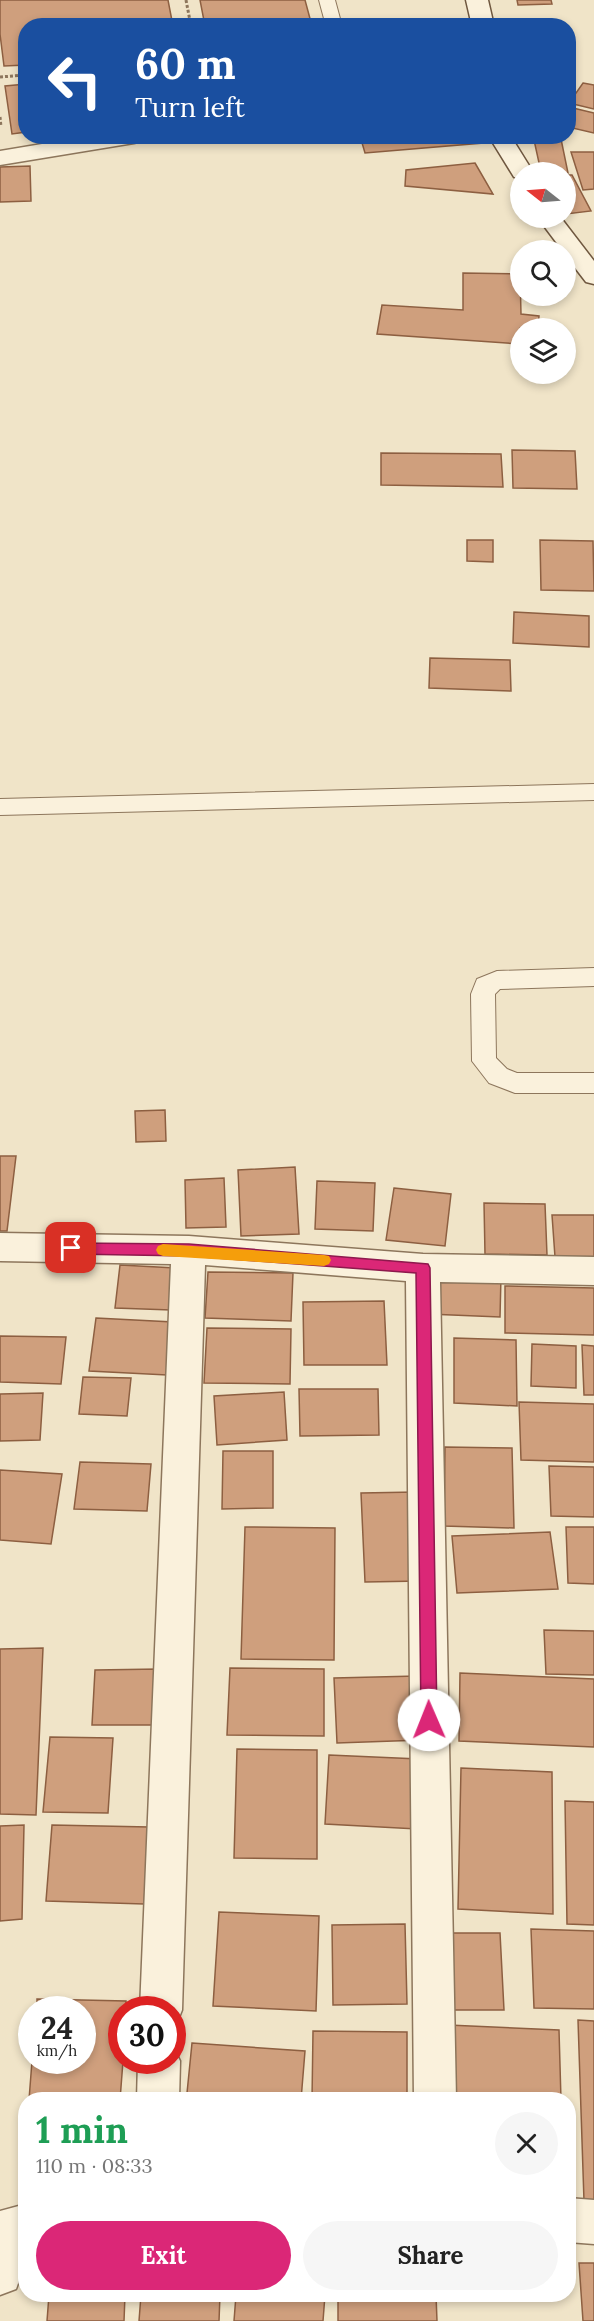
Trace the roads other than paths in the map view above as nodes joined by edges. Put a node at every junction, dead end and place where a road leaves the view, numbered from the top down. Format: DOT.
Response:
graph roads {
  1 [pos="327,0"];
  2 [pos="477,0"];
  3 [pos="332,18"];
  4 [pos="481,18"];
  5 [pos="85,144"];
  6 [pos="505,144"];
  7 [pos="0,158"];
  8 [pos="516,162"];
  9 [pos="556,228"];
  10 [pos="594,278"];
  11 [pos="594,792"];
  12 [pos="0,807"];
  13 [pos="594,977"];
  14 [pos="594,1083"];
  15 [pos="0,1247"];
  16 [pos="189,1250"];
  17 [pos="423,1268"];
  18 [pos="594,1271"];
  19 [pos="162,1996"];
  20 [pos="159,2074"];
  21 [pos="158,2092"];
  22 [pos="435,2092"];
  23 [pos="576,2221"];
  24 [pos="594,2222"];
  25 [pos="18,2227"];
  26 [pos="0,2273"];
  1 -- 3 [label="lane"];
  2 -- 4 [label="street"];
  5 -- 7 [label="street"];
  6 -- 8 [label="street"];
  9 -- 10 [label="street"];
  11 -- 12 [label="lane"];
  13 -- 14 [label="lane"];
  15 -- 16 [label="street"];
  16 -- 17 [label="street"];
  16 -- 19 [label="street"];
  17 -- 18 [label="street"];
  17 -- 22 [label="street"];
  20 -- 21 [label="street"];
  23 -- 24 [label="street"];
  25 -- 26 [label="street"];
}
